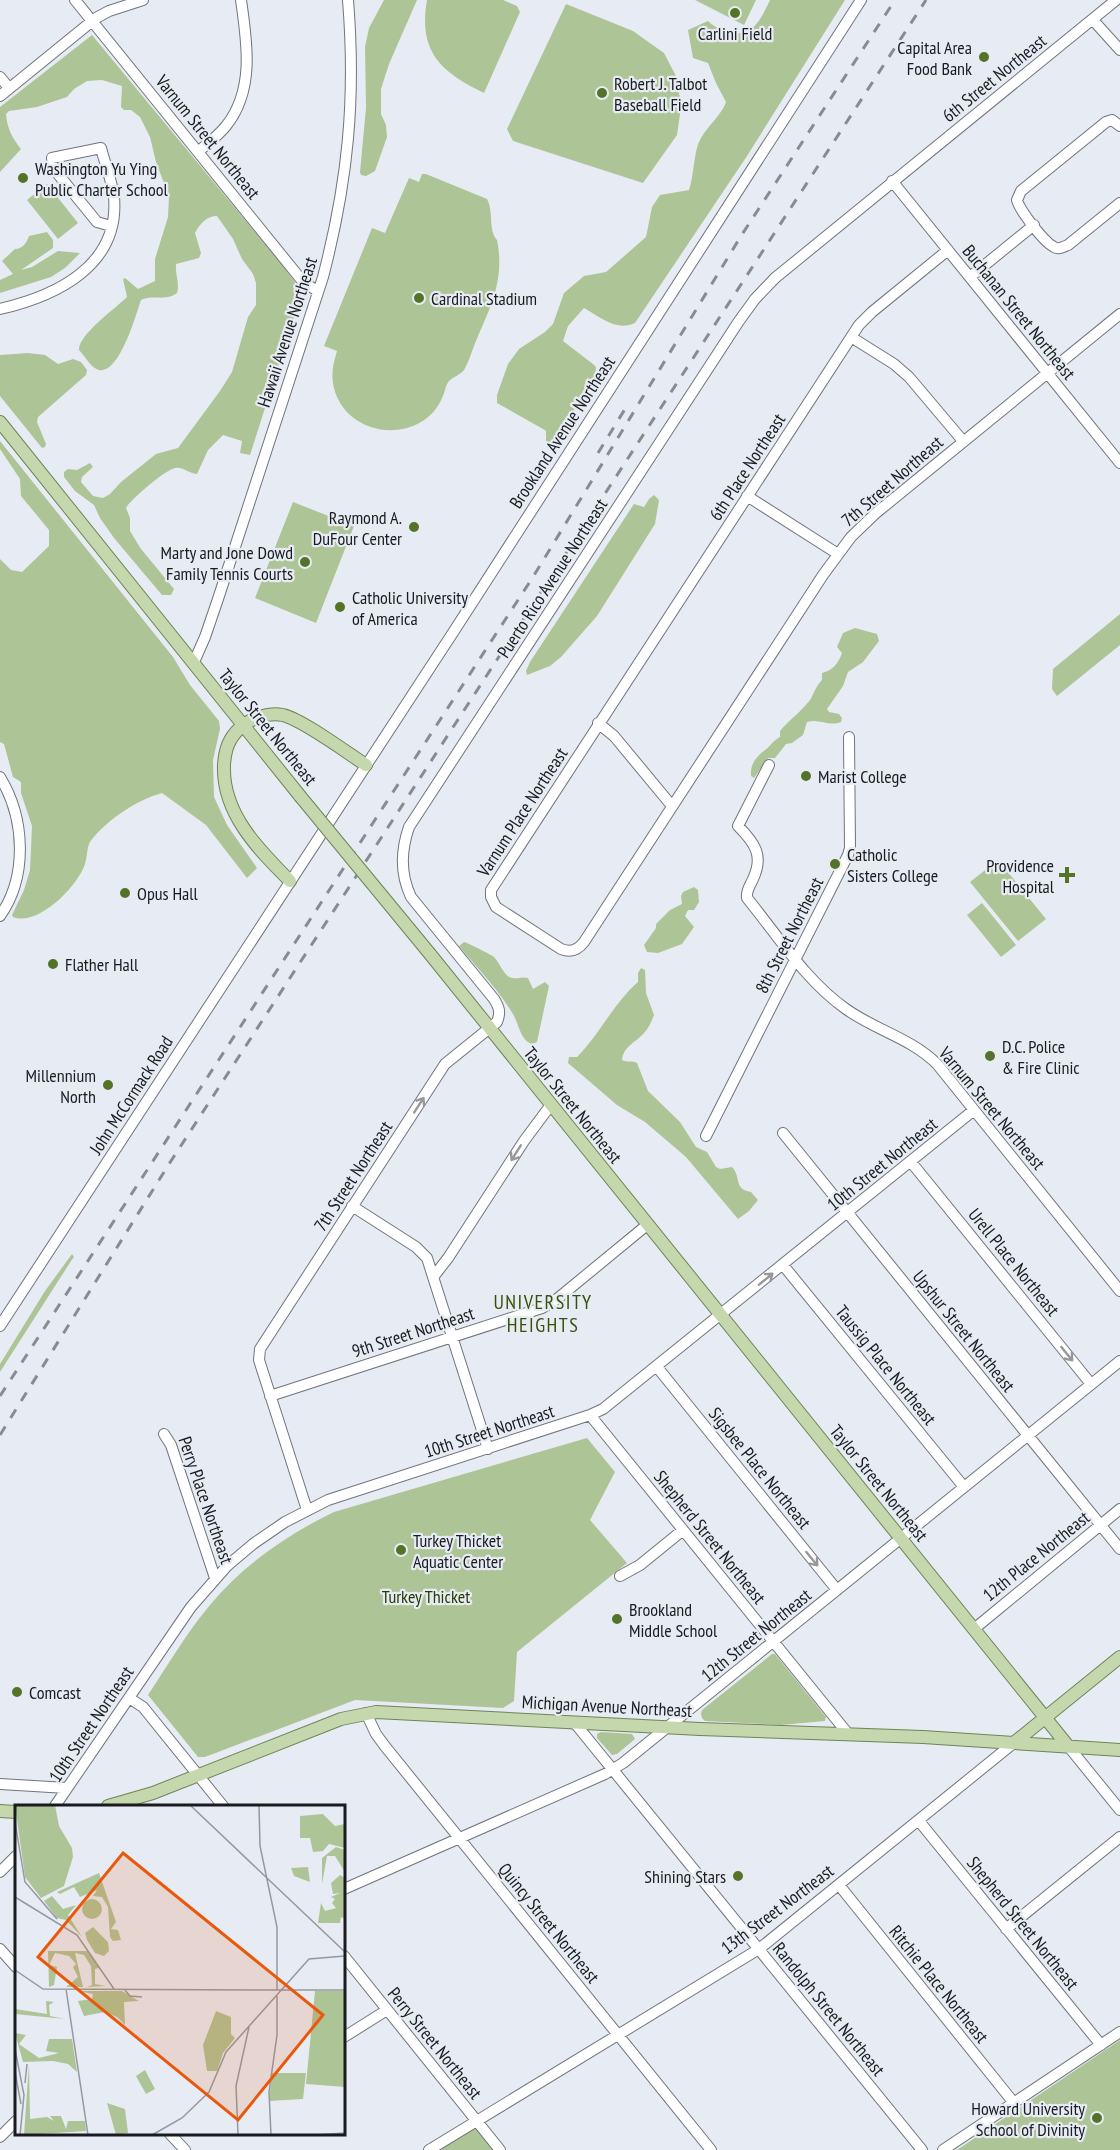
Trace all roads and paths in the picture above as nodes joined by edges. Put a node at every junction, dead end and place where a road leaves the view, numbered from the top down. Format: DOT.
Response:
graph roads {
  1 [pos="75,0"];
  2 [pos="143,0"];
  3 [pos="241,0"];
  4 [pos="348,0"];
  5 [pos="861,0"];
  6 [pos="1116,0"];
  7 [pos="1093,20"];
  8 [pos="92,21"];
  9 [pos="1120,50"];
  10 [pos="0,77"];
  11 [pos="9,88"];
  12 [pos="0,96"];
  13 [pos="1120,126"];
  14 [pos="199,151"];
  15 [pos="892,181"];
  16 [pos="1120,202"];
  17 [pos="1034,225"];
  18 [pos="111,226"];
  19 [pos="948,250"];
  20 [pos="970,277"];
  21 [pos="318,291"];
  22 [pos="0,309"];
  23 [pos="1120,315"];
  24 [pos="851,337"];
  25 [pos="1048,373"];
  26 [pos="0,422"];
  27 [pos="963,441"];
  28 [pos="1120,463"];
  29 [pos="747,496"];
  30 [pos="838,554"];
  31 [pos="194,662"];
  32 [pos="598,723"];
  33 [pos="243,725"];
  34 [pos="849,737"];
  35 [pos="366,765"];
  36 [pos="769,765"];
  37 [pos="0,777"];
  38 [pos="672,806"];
  39 [pos="290,881"];
  40 [pos="0,916"];
  41 [pos="795,958"];
  42 [pos="489,1029"];
  43 [pos="550,1106"];
  44 [pos="974,1110"];
  45 [pos="783,1133"];
  46 [pos="706,1136"];
  47 [pos="911,1162"];
  48 [pos="352,1206"];
  49 [pos="847,1213"];
  50 [pos="647,1226"];
  51 [pos="783,1264"];
  52 [pos="434,1276"];
  53 [pos="1120,1291"];
  54 [pos="720,1316"];
  55 [pos="0,1326"];
  56 [pos="453,1337"];
  57 [pos="1120,1361"];
  58 [pos="657,1367"];
  59 [pos="1091,1384"];
  60 [pos="270,1396"];
  61 [pos="590,1415"];
  62 [pos="165,1434"];
  63 [pos="1028,1436"];
  64 [pos="488,1449"];
  65 [pos="964,1487"];
  66 [pos="1120,1509"];
  67 [pos="307,1510"];
  68 [pos="1100,1525"];
  69 [pos="683,1530"];
  70 [pos="901,1539"];
  71 [pos="1120,1549"];
  72 [pos="620,1576"];
  73 [pos="216,1578"];
  74 [pos="837,1590"];
  75 [pos="974,1629"];
  76 [pos="773,1642"];
  77 [pos="1120,1657"];
  78 [pos="129,1698"];
  79 [pos="366,1713"];
  80 [pos="1045,1718"];
  81 [pos="574,1722"];
  82 [pos="668,1727"];
  83 [pos="849,1735"];
  84 [pos="1016,1742"];
  85 [pos="1068,1746"];
  86 [pos="1120,1750"];
  87 [pos="613,1770"];
  88 [pos="198,1776"];
  89 [pos="0,1784"];
  90 [pos="68,1788"];
  91 [pos="56,1805"];
  92 [pos="115,1805"];
  93 [pos="222,1805"];
  94 [pos="1120,1810"];
  95 [pos="0,1811"];
  96 [pos="15,1812"];
  97 [pos="919,1821"];
  98 [pos="1120,1837"];
  99 [pos="459,1838"];
  100 [pos="839,1886"];
  101 [pos="345,1890"];
  102 [pos="1006,1929"];
  103 [pos="0,1949"];
  104 [pos="759,1949"];
  105 [pos="345,1957"];
  106 [pos="15,1966"];
  107 [pos="387,2010"];
  108 [pos="1120,2032"];
  109 [pos="618,2035"];
  110 [pos="345,2036"];
  111 [pos="1101,2045"];
  112 [pos="1014,2103"];
  113 [pos="477,2121"];
  114 [pos="15,2122"];
  115 [pos="172,2135"];
  116 [pos="0,2137"];
  117 [pos="185,2150"];
  118 [pos="429,2150"];
  119 [pos="500,2150"];
  120 [pos="711,2150"];
  121 [pos="922,2150"];
  122 [pos="943,2150"];
  1 -- 8 [label="street, Varnum Street Northeast"];
  2 -- 8 [label="street"];
  3 -- 14 [label="street"];
  4 -- 21 [label="street, Hawaii Avenue Northeast"];
  5 -- 35 [label="street, Brookland Avenue Northeast"];
  6 -- 7 [label="street, 6th Street Northeast"];
  7 -- 9 [label="street"];
  7 -- 15 [label="street, 6th Street Northeast"];
  8 -- 11 [label="street"];
  8 -- 14 [label="street, Varnum Street Northeast"];
  10 -- 11 [label="street"];
  11 -- 12 [label="street"];
  13 -- 17 [label="street"];
  14 -- 21 [label="street, Varnum Street Northeast"];
  15 -- 19 [label="street, Buchanan Street Northeast"];
  15 -- 42 [label="street, Puerto Rico Avenue Northeast"];
  16 -- 17 [label="street"];
  17 -- 20 [label="street"];
  18 -- 18 [label="street"];
  18 -- 22 [label="street"];
  19 -- 20 [label="street, Buchanan Street Northeast"];
  19 -- 24 [label="street, 6th Place Northeast"];
  20 -- 25 [label="street, Buchanan Street Northeast"];
  21 -- 31 [label="street, Hawaii Avenue Northeast"];
  23 -- 25 [label="street, 7th Street Northeast"];
  24 -- 27 [label="street"];
  24 -- 29 [label="street, 6th Place Northeast"];
  25 -- 27 [label="street, 7th Street Northeast"];
  25 -- 28 [label="street, Buchanan Street Northeast"];
  26 -- 31 [label="main road, Taylor Street Northeast"];
  27 -- 30 [label="street, 7th Street Northeast"];
  29 -- 30 [label="street"];
  29 -- 32 [label="street, 6th Place Northeast"];
  30 -- 38 [label="street, 7th Street Northeast"];
  31 -- 33 [label="main road, Taylor Street Northeast"];
  32 -- 38 [label="street"];
  32 -- 38 [label="street, Varnum Place Northeast"];
  33 -- 35 [label="main road"];
  33 -- 39 [label="main road"];
  33 -- 42 [label="main road, Taylor Street Northeast, bridge"];
  34 -- 41 [label="street, 8th Street Northeast"];
  35 -- 39 [label="street, Brookland Avenue Northeast"];
  36 -- 41 [label="street, Varnum Street Northeast"];
  37 -- 40 [label="street"];
  39 -- 55 [label="street, John McCormack Road"];
  41 -- 44 [label="street, Varnum Street Northeast"];
  41 -- 46 [label="street, 8th Street Northeast"];
  42 -- 43 [label="main road, Taylor Street Northeast"];
  48 -- 42 [label="street, 7th Street Northeast, one-way"];
  43 -- 50 [label="main road, Taylor Street Northeast"];
  43 -- 52 [label="street, one-way"];
  44 -- 47 [label="street, 10th Street Northeast"];
  44 -- 53 [label="street, Varnum Street Northeast"];
  45 -- 49 [label="street, Upshur Street Northeast"];
  47 -- 49 [label="street, 10th Street Northeast"];
  47 -- 59 [label="street, Urell Place Northeast, one-way"];
  48 -- 52 [label="street"];
  48 -- 60 [label="street, 7th Street Northeast"];
  49 -- 51 [label="street, 10th Street Northeast"];
  49 -- 63 [label="street, Upshur Street Northeast"];
  50 -- 54 [label="main road, Taylor Street Northeast"];
  50 -- 56 [label="street, 9th Street Northeast"];
  54 -- 51 [label="street, 10th Street Northeast, one-way"];
  51 -- 65 [label="street, Taussig Place Northeast"];
  52 -- 56 [label="street"];
  54 -- 58 [label="street, 10th Street Northeast"];
  54 -- 70 [label="main road, Taylor Street Northeast"];
  56 -- 60 [label="street, 9th Street Northeast"];
  56 -- 64 [label="street"];
  57 -- 59 [label="street, 12th Street Northeast"];
  58 -- 61 [label="street, 10th Street Northeast"];
  58 -- 74 [label="street, Sigsbee Place Northeast, one-way"];
  59 -- 63 [label="street, 12th Street Northeast"];
  60 -- 67 [label="street"];
  61 -- 64 [label="street, 10th Street Northeast"];
  61 -- 69 [label="street, Shepherd Street Northeast"];
  62 -- 73 [label="street, Perry Place Northeast"];
  63 -- 65 [label="street, 12th Street Northeast"];
  63 -- 68 [label="street, Upshur Street Northeast"];
  64 -- 67 [label="street, 10th Street Northeast"];
  65 -- 70 [label="street, 12th Street Northeast"];
  66 -- 68 [label="street, 12th Place Northeast"];
  67 -- 73 [label="street, 10th Street Northeast"];
  68 -- 71 [label="street, Upshur Street Northeast"];
  68 -- 75 [label="street, 12th Place Northeast"];
  69 -- 72 [label="street"];
  69 -- 76 [label="street, Shepherd Street Northeast"];
  70 -- 74 [label="street, 12th Street Northeast"];
  70 -- 75 [label="main road, Taylor Street Northeast"];
  73 -- 78 [label="street, 10th Street Northeast"];
  74 -- 76 [label="street, 12th Street Northeast"];
  75 -- 80 [label="main road, Taylor Street Northeast"];
  76 -- 82 [label="street, 12th Street Northeast"];
  76 -- 83 [label="street, Shepherd Street Northeast"];
  77 -- 80 [label="main road, 13th Street Northeast"];
  78 -- 88 [label="street"];
  78 -- 90 [label="street, 10th Street Northeast"];
  79 -- 81 [label="main road, Michigan Avenue Northeast"];
  79 -- 88 [label="main road, Michigan Avenue Northeast"];
  79 -- 99 [label="street, Quincy Street Northeast"];
  80 -- 84 [label="main road, 13th Street Northeast"];
  80 -- 85 [label="main road, Taylor Street Northeast"];
  81 -- 82 [label="main road, Michigan Avenue Northeast"];
  81 -- 87 [label="street, Randolph Street Northeast"];
  82 -- 83 [label="main road, Michigan Avenue Northeast"];
  82 -- 87 [label="street, 12th Street Northeast"];
  83 -- 84 [label="main road, Michigan Avenue Northeast"];
  84 -- 85 [label="main road, Michigan Avenue Northeast"];
  84 -- 97 [label="street, 13th Street Northeast"];
  85 -- 86 [label="main road, Michigan Avenue Northeast"];
  85 -- 94 [label="street, Taylor Street Northeast"];
  87 -- 99 [label="street, 12th Street Northeast"];
  87 -- 104 [label="street, Randolph Street Northeast"];
  88 -- 92 [label="main road, Michigan Avenue Northeast"];
  88 -- 93 [label="street"];
  89 -- 90 [label="street"];
  90 -- 91 [label="street, 10th Street Northeast"];
  95 -- 96 [label="main road"];
  97 -- 100 [label="street, 13th Street Northeast"];
  97 -- 102 [label="street, Shepherd Street Northeast"];
  98 -- 102 [label="street"];
  99 -- 101 [label="street, 12th Street Northeast"];
  99 -- 109 [label="street, Quincy Street Northeast"];
  100 -- 104 [label="street, 13th Street Northeast"];
  100 -- 112 [label="street, Ritchie Place Northeast"];
  102 -- 111 [label="street, Shepherd Street Northeast"];
  103 -- 106 [label="street"];
  104 -- 109 [label="street, 13th Street Northeast"];
  104 -- 121 [label="street, Randolph Street Northeast"];
  105 -- 107 [label="street, Perry Street Northeast"];
  107 -- 110 [label="street"];
  107 -- 113 [label="street, Perry Street Northeast"];
  108 -- 111 [label="street"];
  109 -- 113 [label="street, 13th Street Northeast"];
  109 -- 120 [label="street, Quincy Street Northeast"];
  111 -- 112 [label="street"];
  112 -- 122 [label="street"];
  113 -- 118 [label="street, 13th Street Northeast"];
  113 -- 119 [label="street, Perry Street Northeast"];
  114 -- 116 [label="street"];
  115 -- 117 [label="street"];
}
